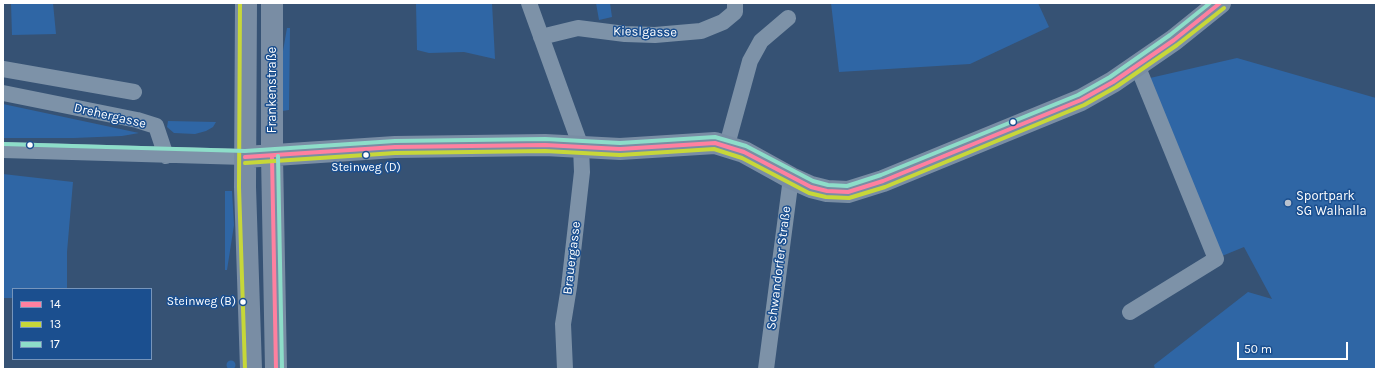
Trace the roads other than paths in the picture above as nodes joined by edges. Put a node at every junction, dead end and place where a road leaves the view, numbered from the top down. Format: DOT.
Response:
graph roads {
  1 [pos="246,3"];
  2 [pos="272,3"];
  3 [pos="529,3"];
  4 [pos="735,3"];
  5 [pos="1220,3"];
  6 [pos="788,18"];
  7 [pos="541,37"];
  8 [pos="1137,65"];
  9 [pos="3,69"];
  10 [pos="134,92"];
  11 [pos="3,93"];
  12 [pos="727,145"];
  13 [pos="581,147"];
  14 [pos="3,150"];
  15 [pos="166,156"];
  16 [pos="272,156"];
  17 [pos="245,157"];
  18 [pos="791,178"];
  19 [pos="1130,312"];
  20 [pos="251,369"];
  21 [pos="276,369"];
  22 [pos="565,369"];
  23 [pos="766,369"];
  1 -- 17 [label="street, Frankenstraße"];
  2 -- 16 [label="street, Frankenstraße"];
  3 -- 7 [label="street"];
  4 -- 7 [label="street, Kieslgasse"];
  5 -- 8 [label="street"];
  6 -- 12 [label="street"];
  7 -- 13 [label="street"];
  8 -- 18 [label="street"];
  8 -- 19 [label="street"];
  9 -- 10 [label="street, Drehergasse"];
  11 -- 15 [label="street, Drehergasse"];
  12 -- 13 [label="street"];
  12 -- 18 [label="street"];
  13 -- 16 [label="street"];
  13 -- 22 [label="street, Brauergasse"];
  14 -- 15 [label="street"];
  15 -- 17 [label="street"];
  16 -- 17 [label="street"];
  16 -- 21 [label="street, Frankenstraße"];
  17 -- 20 [label="street, Frankenstraße"];
  18 -- 23 [label="street, Schwandorfer Straße"];
}
